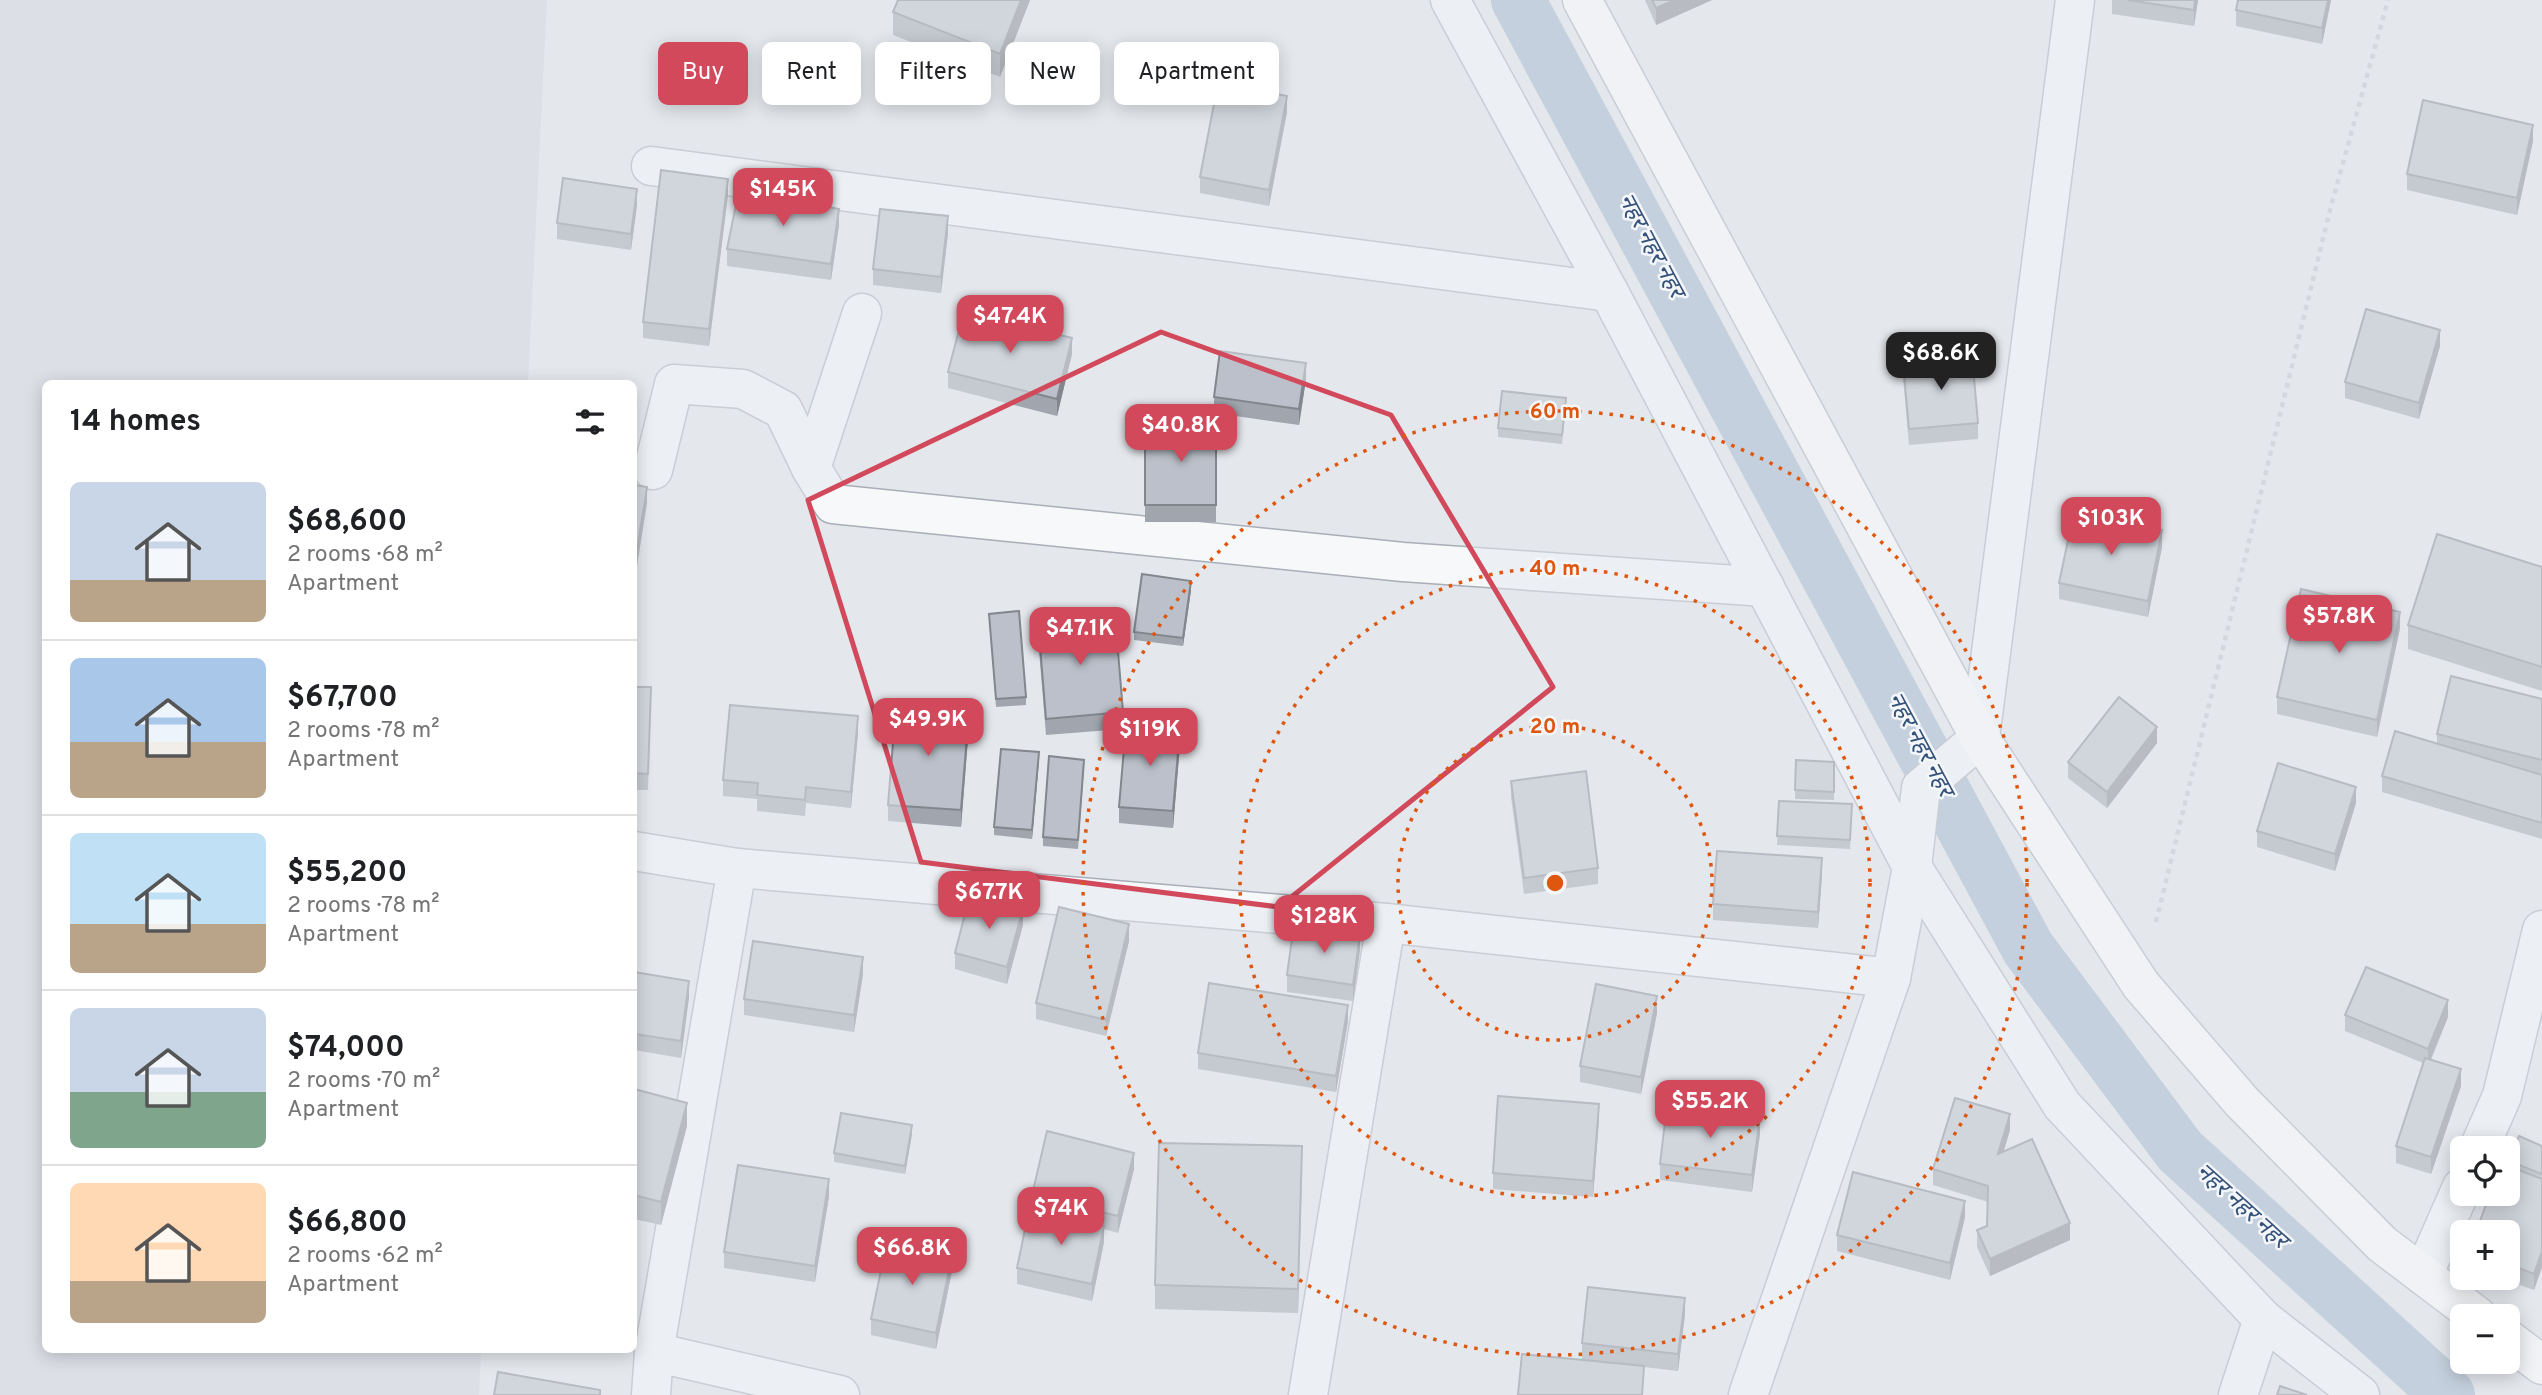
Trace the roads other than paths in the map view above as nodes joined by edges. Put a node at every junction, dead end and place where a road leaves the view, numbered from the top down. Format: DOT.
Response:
graph roads {
  1 [pos="1450,0"];
  2 [pos="1582,0"];
  3 [pos="2075,0"];
  4 [pos="651,166"];
  5 [pos="1609,292"];
  6 [pos="862,313"];
  7 [pos="811,468"];
  8 [pos="653,471"];
  9 [pos="1765,587"];
  10 [pos="1980,738"];
  11 [pos="637,851"];
  12 [pos="1912,867"];
  13 [pos="737,868"];
  14 [pos="1386,923"];
  15 [pos="2542,930"];
  16 [pos="1891,978"];
  17 [pos="2484,1136"];
  18 [pos="2453,1206"];
  19 [pos="2423,1275"];
  20 [pos="2461,1304"];
  21 [pos="2263,1319"];
  22 [pos="2520,1348"];
  23 [pos="654,1352"];
  24 [pos="2542,1365"];
  25 [pos="650,1395"];
  26 [pos="840,1395"];
  27 [pos="1308,1395"];
  28 [pos="1748,1395"];
  29 [pos="2238,1395"];
  30 [pos="2360,1395"];
  1 -- 5 [label="street"];
  2 -- 10 [label="main road"];
  3 -- 10 [label="street"];
  4 -- 5 [label="street"];
  5 -- 9 [label="street"];
  6 -- 7 [label="street"];
  7 -- 8 [label="street"];
  7 -- 9 [label="street"];
  9 -- 12 [label="street"];
  10 -- 12 [label="street"];
  10 -- 19 [label="main road"];
  11 -- 13 [label="street"];
  12 -- 16 [label="street"];
  12 -- 21 [label="street"];
  13 -- 14 [label="street"];
  13 -- 23 [label="street"];
  14 -- 16 [label="street"];
  14 -- 27 [label="street"];
  15 -- 17 [label="street"];
  16 -- 28 [label="street"];
  18 -- 19 [label="street"];
  19 -- 20 [label="main road"];
  21 -- 29 [label="street"];
  21 -- 30 [label="street"];
  22 -- 24 [label="main road"];
  23 -- 25 [label="street"];
  23 -- 26 [label="street"];
}
